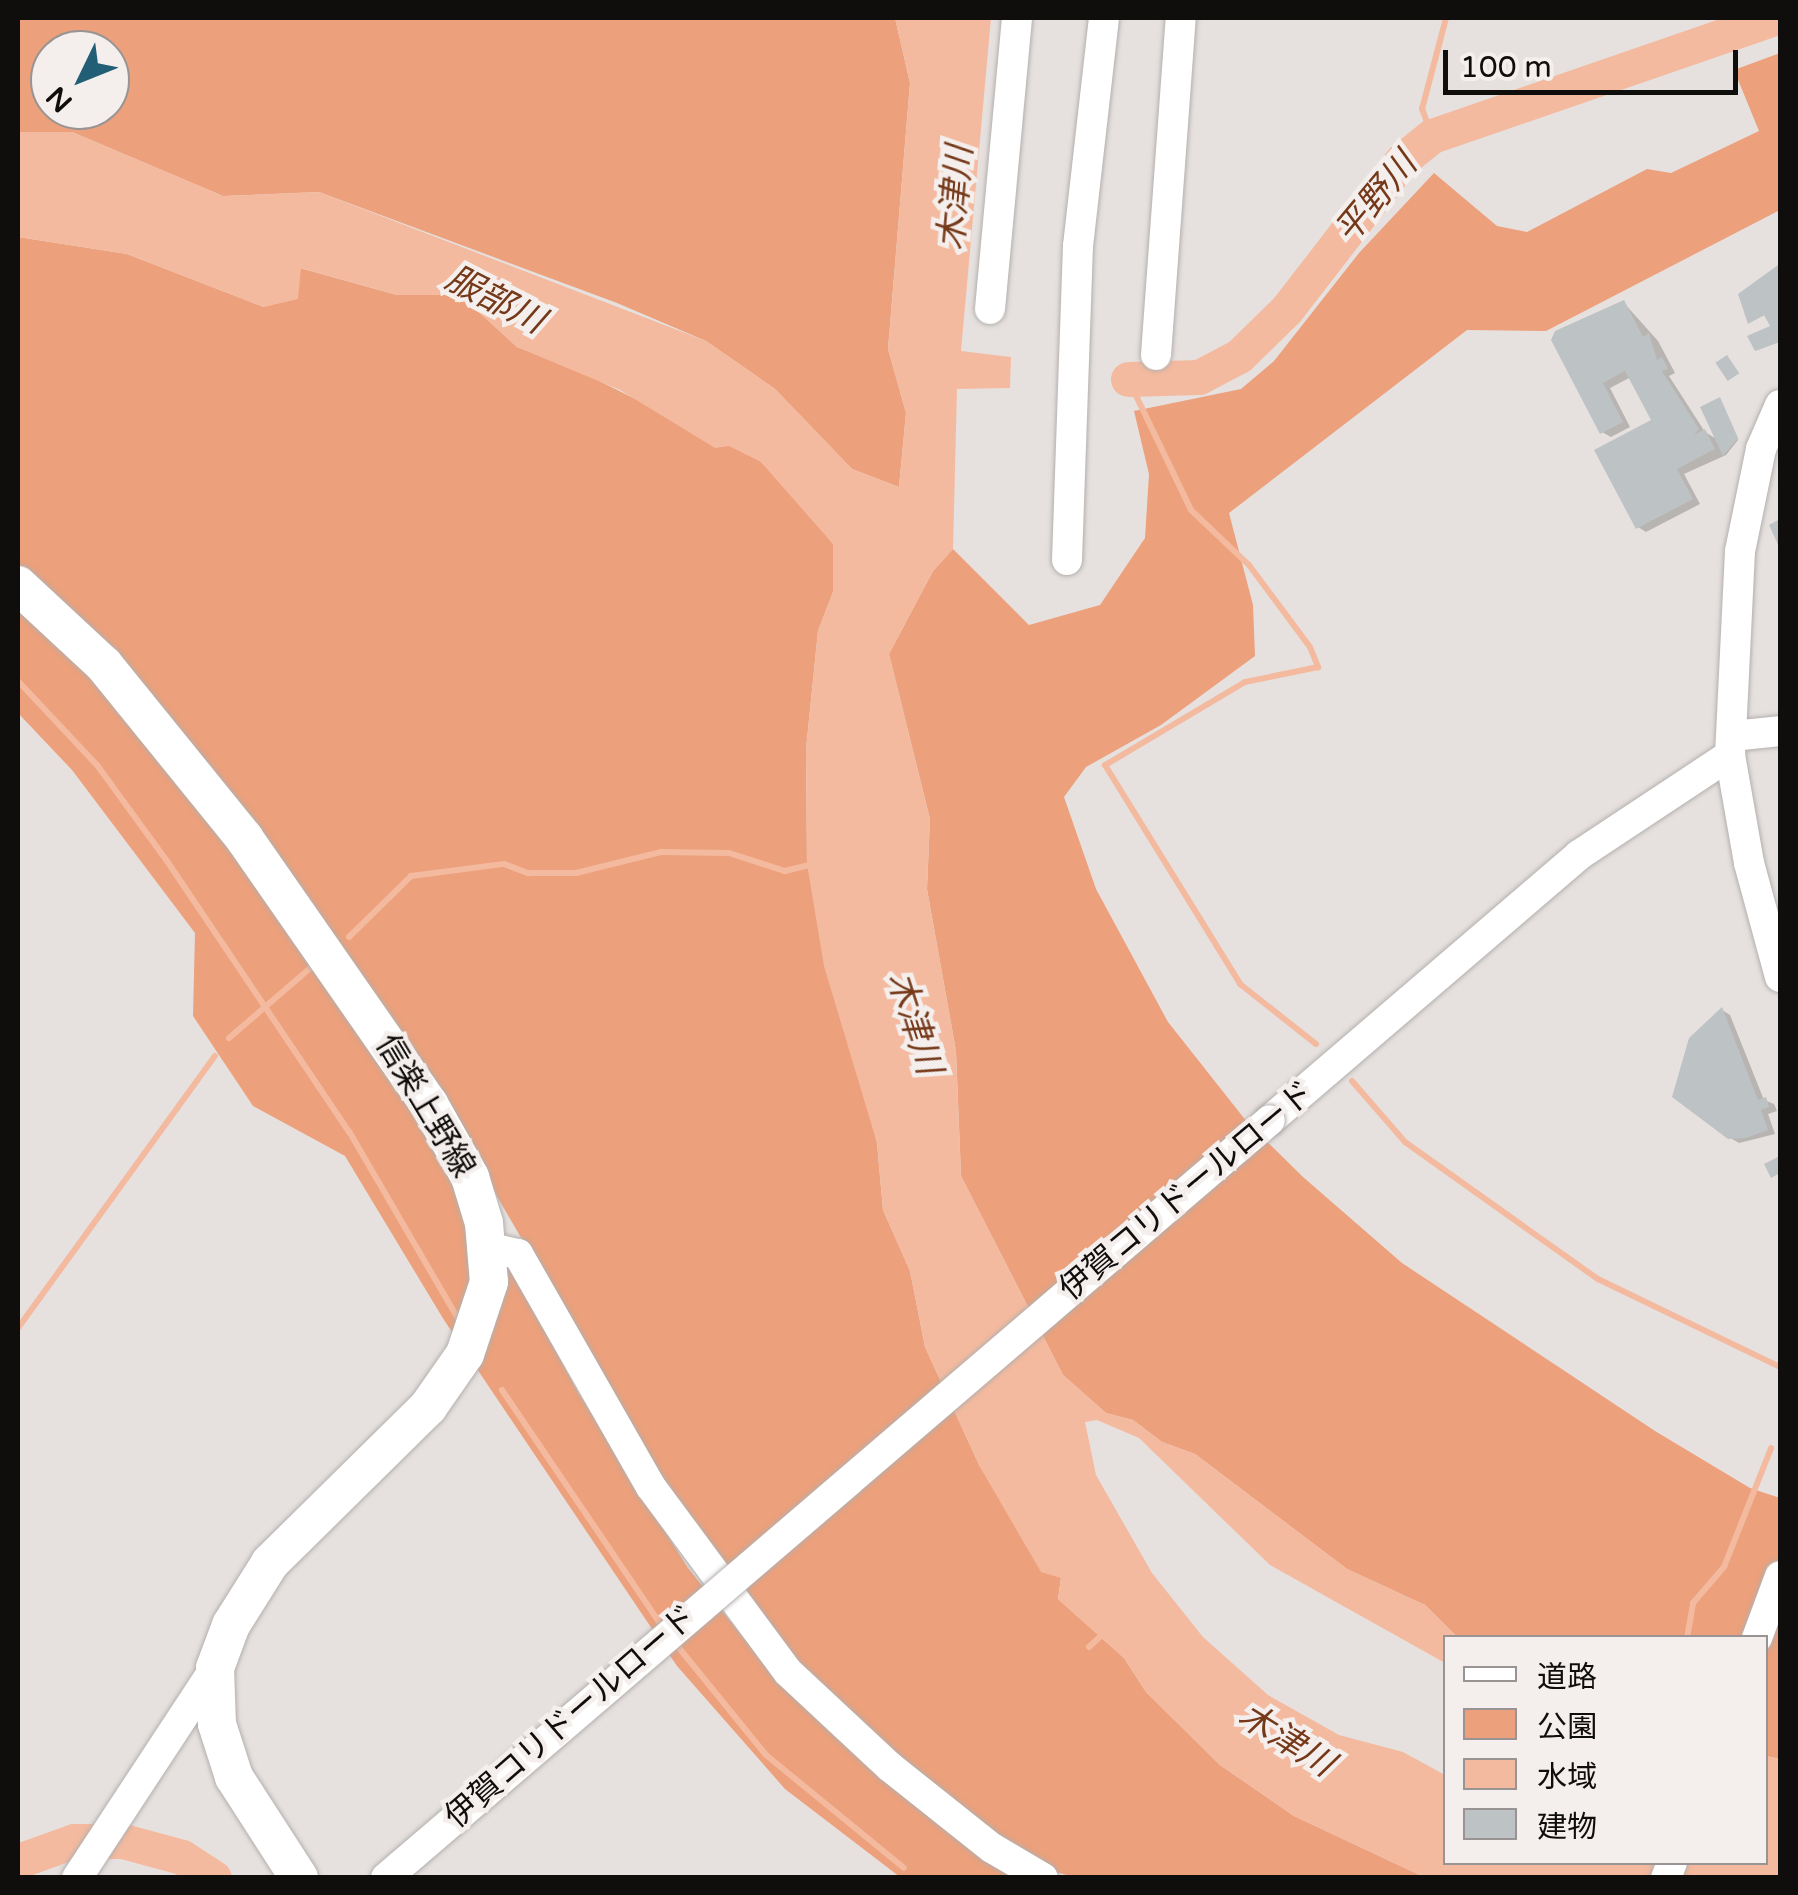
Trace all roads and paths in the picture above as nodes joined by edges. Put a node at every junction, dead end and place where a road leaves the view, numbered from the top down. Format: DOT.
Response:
graph roads {
  1 [pos="1017,18"];
  2 [pos="1104,18"];
  3 [pos="1181,18"];
  4 [pos="990,309"];
  5 [pos="1156,355"];
  6 [pos="1780,405"];
  7 [pos="1067,560"];
  8 [pos="18,584"];
  9 [pos="1780,731"];
  10 [pos="1731,746"];
  11 [pos="1780,971"];
  12 [pos="487,1246"];
  13 [pos="1780,1576"];
  14 [pos="1758,1635"];
  15 [pos="215,1668"];
  16 [pos="78,1875"];
  17 [pos="299,1878"];
  18 [pos="386,1878"];
  19 [pos="1043,1878"];
  1 -- 4 [label="street"];
  2 -- 7 [label="street"];
  3 -- 5 [label="street"];
  6 -- 10 [label="street"];
  8 -- 12 [label="main road, 信楽上野線"];
  9 -- 10 [label="street"];
  10 -- 11 [label="street"];
  10 -- 18 [label="street, 伊賀コリドールロード, bridge"];
  12 -- 15 [label="main road, 信楽上野線"];
  12 -- 19 [label="street"];
  13 -- 14 [label="street"];
  15 -- 16 [label="street"];
  15 -- 17 [label="main road, 信楽上野線"];
}
